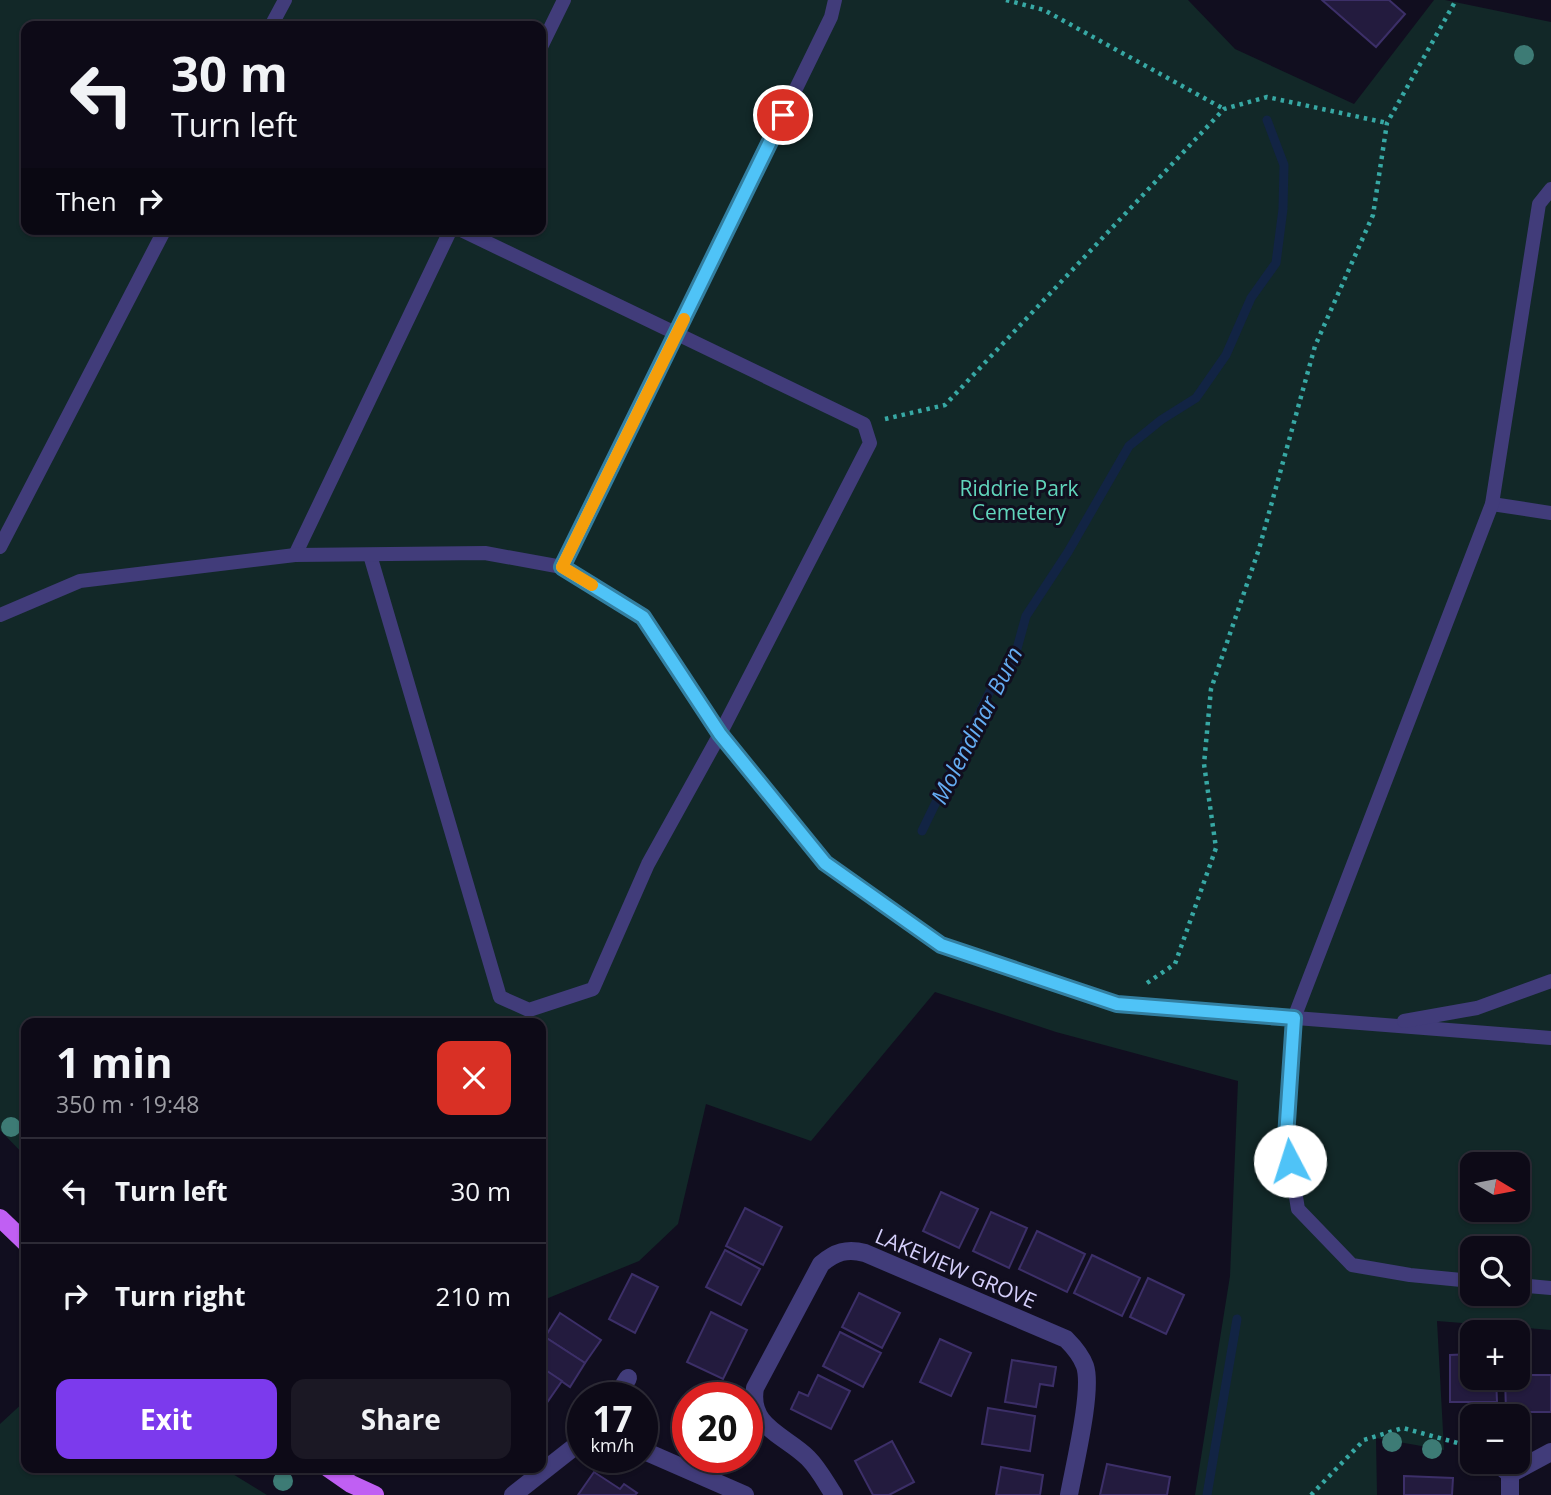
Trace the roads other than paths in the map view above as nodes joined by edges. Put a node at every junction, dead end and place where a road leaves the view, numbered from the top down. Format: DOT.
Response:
graph roads {
  1 [pos="285,0"];
  2 [pos="564,0"];
  3 [pos="835,0"];
  4 [pos="274,21"];
  5 [pos="546,37"];
  6 [pos="1551,188"];
  7 [pos="162,235"];
  8 [pos="448,235"];
  9 [pos="471,235"];
  10 [pos="677,334"];
  11 [pos="1492,504"];
  12 [pos="1551,513"];
  13 [pos="0,547"];
  14 [pos="295,555"];
  15 [pos="370,555"];
  16 [pos="562,567"];
  17 [pos="0,615"];
  18 [pos="720,734"];
  19 [pos="1551,981"];
  20 [pos="1294,1018"];
  21 [pos="1382,1025"];
  22 [pos="1551,1038"];
  23 [pos="0,1218"];
  24 [pos="21,1238"];
  25 [pos="1460,1280"];
  26 [pos="1530,1286"];
  27 [pos="1551,1288"];
  28 [pos="628,1378"];
  29 [pos="625,1382"];
  30 [pos="1551,1452"];
  31 [pos="567,1453"];
  32 [pos="658,1457"];
  33 [pos="1530,1463"];
  34 [pos="546,1469"];
  35 [pos="333,1473"];
  36 [pos="541,1473"];
  37 [pos="1510,1474"];
  38 [pos="347,1489"];
  39 [pos="374,1495"];
  40 [pos="513,1495"];
  41 [pos="745,1495"];
  42 [pos="834,1495"];
  43 [pos="1069,1495"];
  44 [pos="1510,1495"];
  1 -- 4 [label="lane"];
  2 -- 5 [label="lane"];
  3 -- 10 [label="lane"];
  6 -- 11 [label="lane"];
  7 -- 13 [label="lane"];
  8 -- 14 [label="lane"];
  9 -- 10 [label="lane"];
  10 -- 16 [label="lane"];
  10 -- 18 [label="lane"];
  11 -- 12 [label="lane"];
  11 -- 20 [label="lane"];
  14 -- 15 [label="lane"];
  14 -- 17 [label="lane"];
  15 -- 16 [label="lane"];
  15 -- 18 [label="lane"];
  16 -- 18 [label="lane"];
  18 -- 20 [label="lane"];
  19 -- 21 [label="lane"];
  20 -- 21 [label="lane"];
  20 -- 25 [label="lane"];
  21 -- 22 [label="lane"];
  23 -- 24 [label="main road"];
  26 -- 27 [label="lane"];
  28 -- 29 [label="street"];
  30 -- 33 [label="street"];
  31 -- 34 [label="street"];
  32 -- 41 [label="street"];
  35 -- 38 [label="main road"];
  36 -- 40 [label="street"];
  37 -- 44 [label="street"];
  38 -- 39 [label="main road"];
  42 -- 43 [label="street, LAKEVIEW GROVE"];
}
